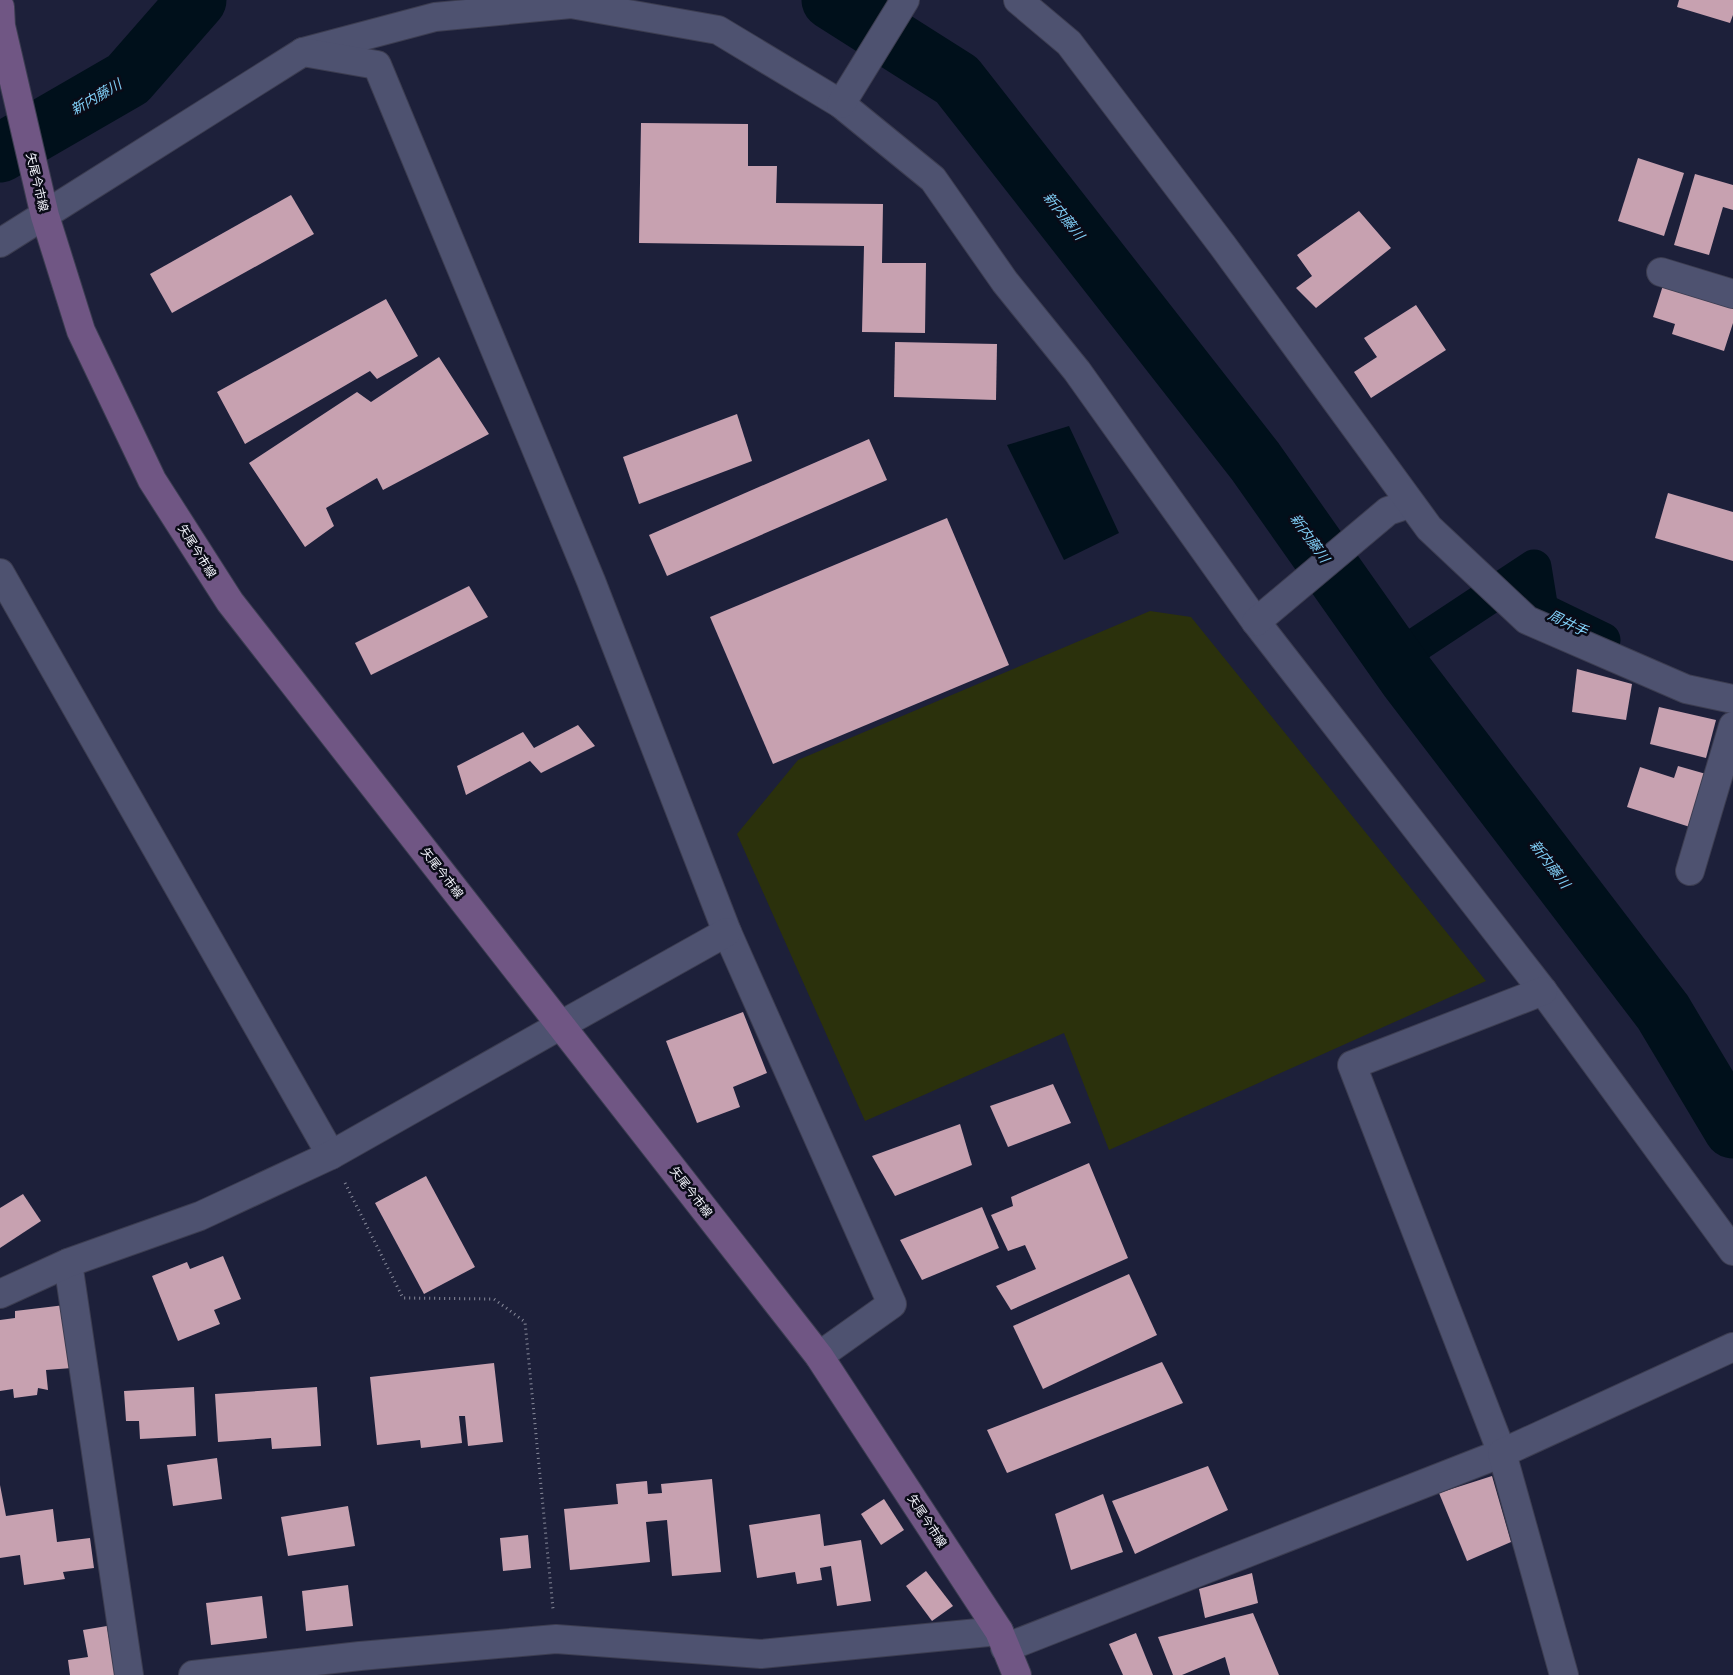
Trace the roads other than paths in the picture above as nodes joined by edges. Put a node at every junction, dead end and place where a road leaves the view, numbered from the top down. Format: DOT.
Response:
graph roads {
  1 [pos="905,0"];
  2 [pos="1018,0"];
  3 [pos="1,16"];
  4 [pos="303,52"];
  5 [pos="841,104"];
  6 [pos="45,216"];
  7 [pos="0,244"];
  8 [pos="1661,272"];
  9 [pos="1733,294"];
  10 [pos="1399,507"];
  11 [pos="0,573"];
  12 [pos="1261,616"];
  13 [pos="1733,699"];
  14 [pos="1733,726"];
  15 [pos="1690,871"];
  16 [pos="727,932"];
  17 [pos="1542,990"];
  18 [pos="561,1026"];
  19 [pos="331,1155"];
  20 [pos="1733,1251"];
  21 [pos="68,1263"];
  22 [pos="0,1294"];
  23 [pos="1733,1347"];
  24 [pos="819,1356"];
  25 [pos="1502,1453"];
  26 [pos="1002,1640"];
  27 [pos="129,1675"];
  28 [pos="193,1675"];
  29 [pos="1017,1675"];
  30 [pos="1564,1675"];
  1 -- 5 [label="street"];
  2 -- 10 [label="street"];
  3 -- 6 [label="main road, 矢尾今市線"];
  4 -- 5 [label="street"];
  4 -- 6 [label="street"];
  4 -- 16 [label="street"];
  5 -- 12 [label="street"];
  6 -- 7 [label="street"];
  6 -- 18 [label="main road, 矢尾今市線"];
  8 -- 9 [label="street"];
  10 -- 12 [label="street"];
  10 -- 13 [label="street"];
  11 -- 19 [label="street"];
  12 -- 17 [label="street"];
  14 -- 15 [label="street"];
  16 -- 18 [label="street"];
  16 -- 24 [label="street"];
  17 -- 20 [label="street"];
  17 -- 25 [label="street"];
  18 -- 19 [label="street"];
  18 -- 24 [label="main road, 矢尾今市線"];
  19 -- 21 [label="street"];
  21 -- 22 [label="street"];
  21 -- 27 [label="street"];
  23 -- 25 [label="street"];
  24 -- 26 [label="main road, 矢尾今市線"];
  25 -- 26 [label="street"];
  25 -- 30 [label="street"];
  26 -- 28 [label="street"];
  26 -- 29 [label="main road, 矢尾今市線"];
}
